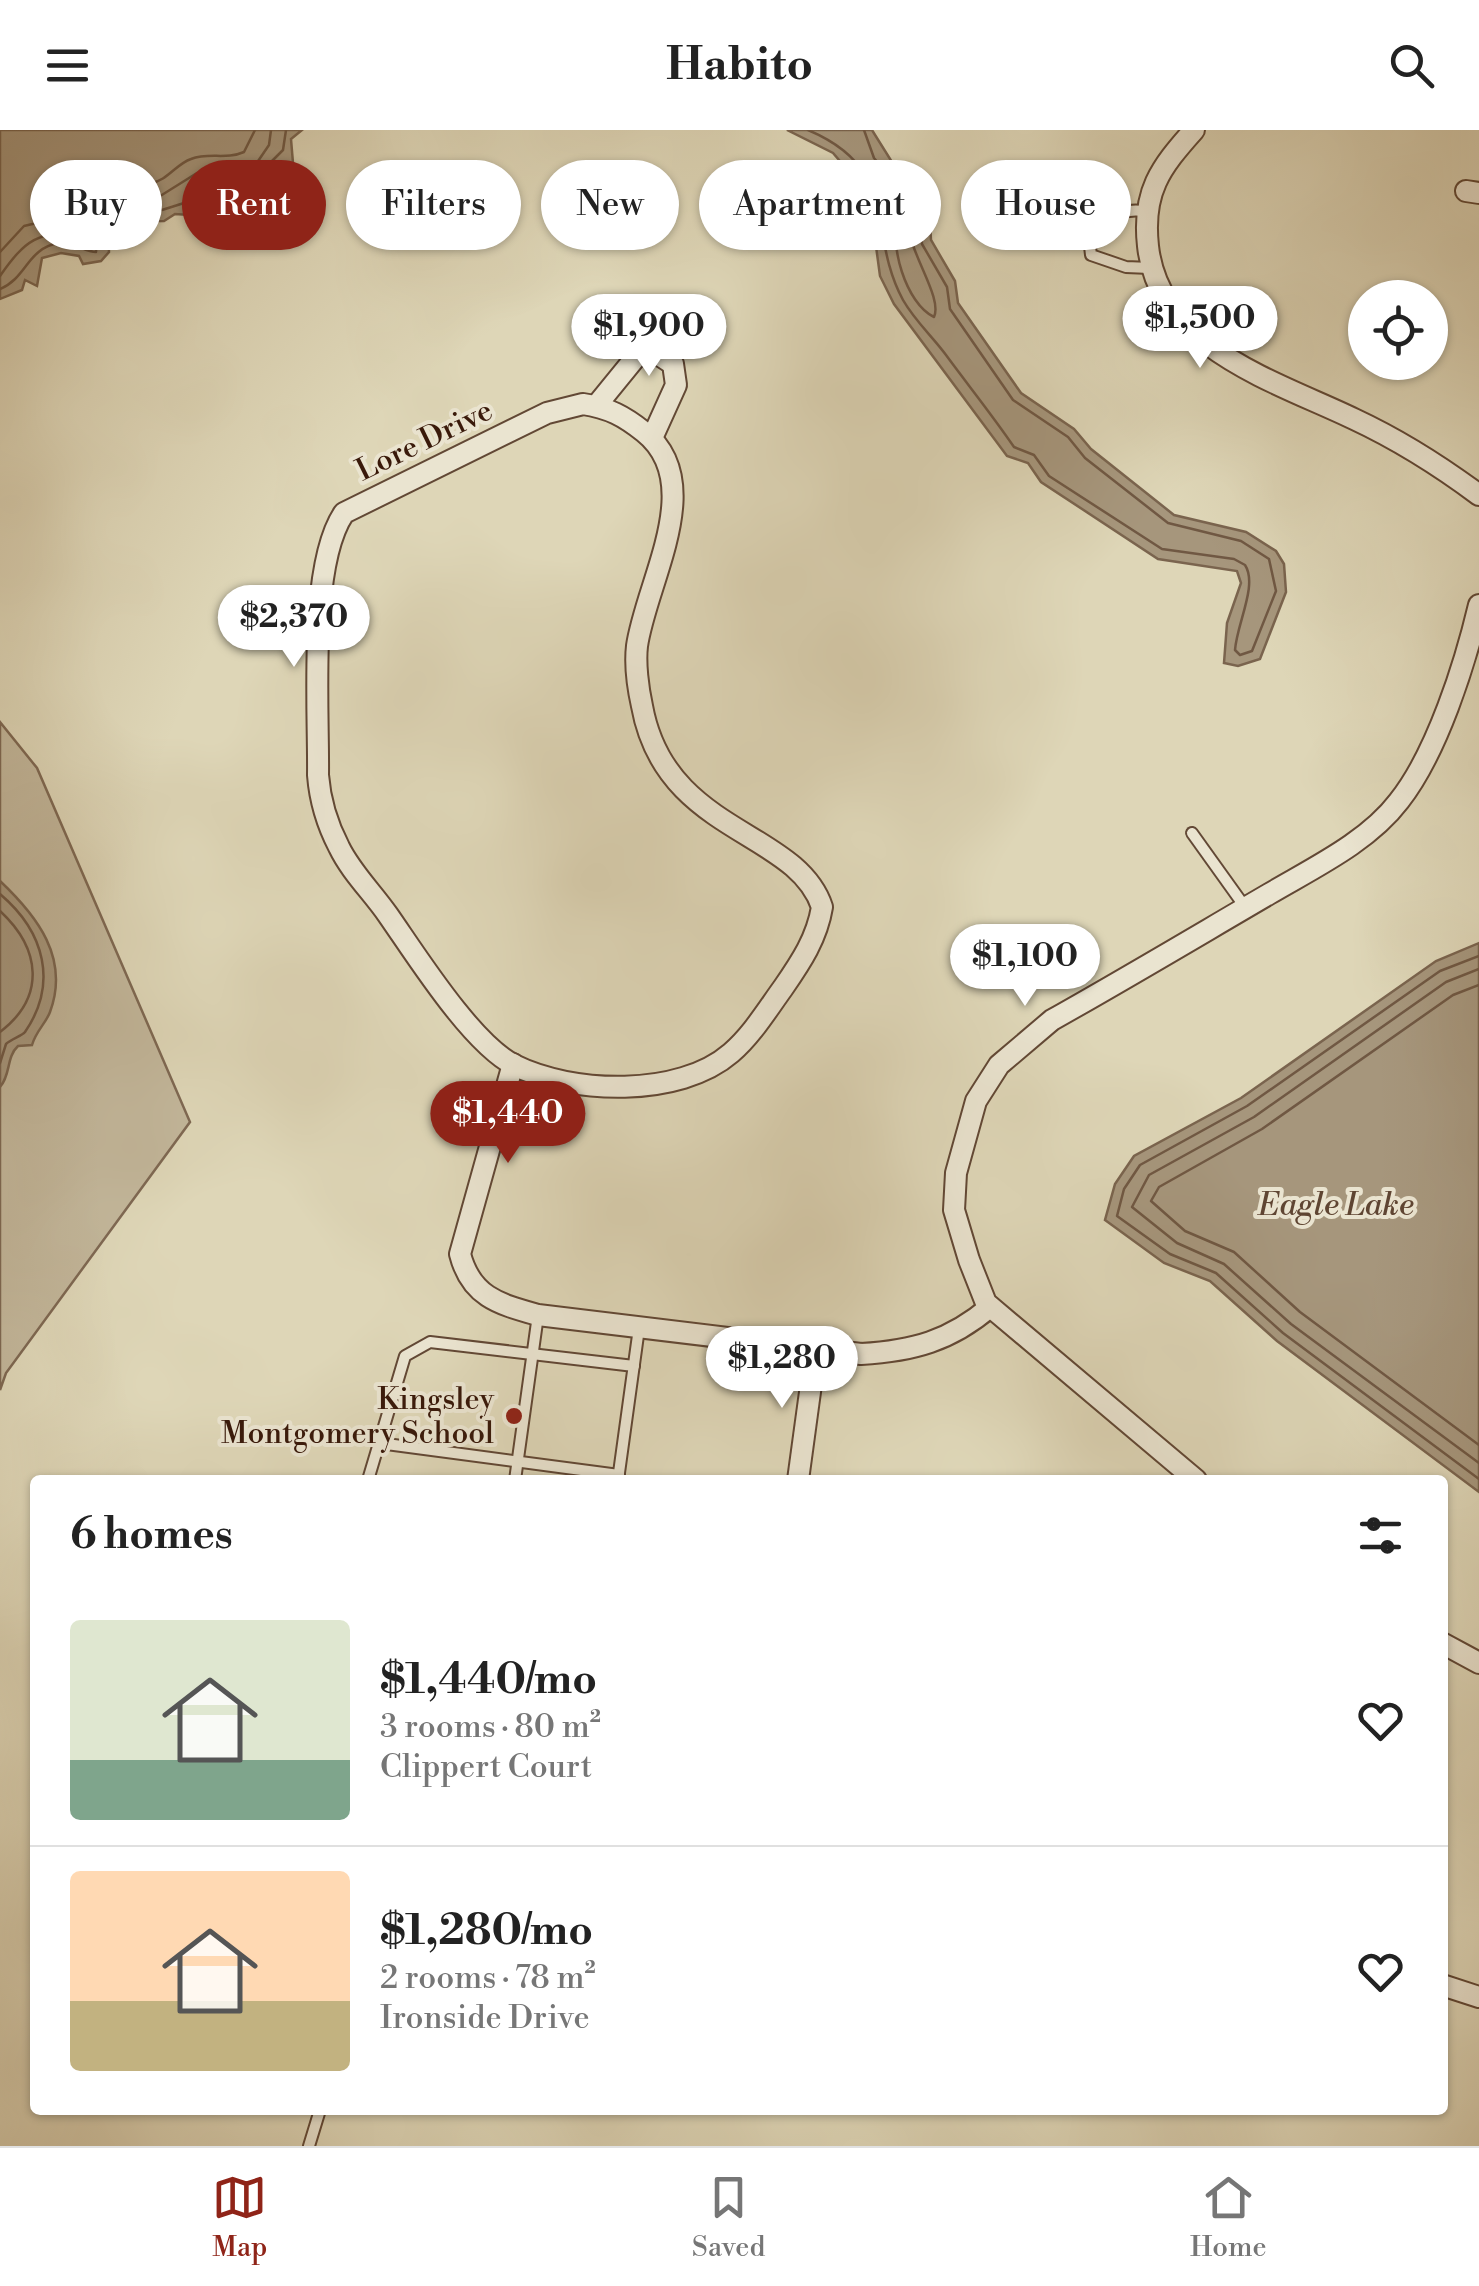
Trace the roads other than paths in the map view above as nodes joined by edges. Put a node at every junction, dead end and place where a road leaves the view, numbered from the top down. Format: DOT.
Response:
graph roads {
  1 [pos="1194,130"];
  2 [pos="1148,212"];
  3 [pos="1150,268"];
  4 [pos="596,406"];
  5 [pos="652,438"];
  6 [pos="1479,495"];
  7 [pos="1479,605"];
  8 [pos="1192,833"];
  9 [pos="1246,908"];
  10 [pos="513,1064"];
  11 [pos="990,1306"];
  12 [pos="538,1315"];
  13 [pos="639,1328"];
  14 [pos="816,1348"];
  15 [pos="532,1355"];
  16 [pos="634,1366"];
  17 [pos="380,1443"];
  18 [pos="517,1462"];
  19 [pos="370,1475"];
  20 [pos="515,1475"];
  21 [pos="605,1475"];
  22 [pos="618,1475"];
  23 [pos="799,1475"];
  24 [pos="1190,1475"];
  25 [pos="1448,1647"];
  26 [pos="1479,1663"];
  27 [pos="1448,1987"];
  28 [pos="1479,1997"];
  29 [pos="318,2115"];
  30 [pos="309,2146"];
  1 -- 2 [label="street"];
  2 -- 3 [label="street"];
  2 -- 3 [label="lane"];
  3 -- 6 [label="street"];
  4 -- 5 [label="street, Lore Drive"];
  4 -- 5 [label="street"];
  4 -- 10 [label="street, Lore Drive"];
  5 -- 10 [label="street, Lore Drive"];
  7 -- 9 [label="street"];
  8 -- 9 [label="lane"];
  9 -- 11 [label="street"];
  10 -- 12 [label="street"];
  11 -- 14 [label="street"];
  11 -- 24 [label="street"];
  12 -- 13 [label="street"];
  12 -- 15 [label="lane"];
  13 -- 14 [label="street"];
  13 -- 16 [label="lane"];
  14 -- 23 [label="street"];
  15 -- 16 [label="lane"];
  15 -- 17 [label="lane"];
  15 -- 18 [label="lane"];
  16 -- 22 [label="lane"];
  17 -- 18 [label="lane"];
  17 -- 19 [label="lane"];
  18 -- 20 [label="lane"];
  18 -- 21 [label="lane"];
  25 -- 26 [label="street"];
  27 -- 28 [label="street"];
  29 -- 30 [label="lane"];
}
